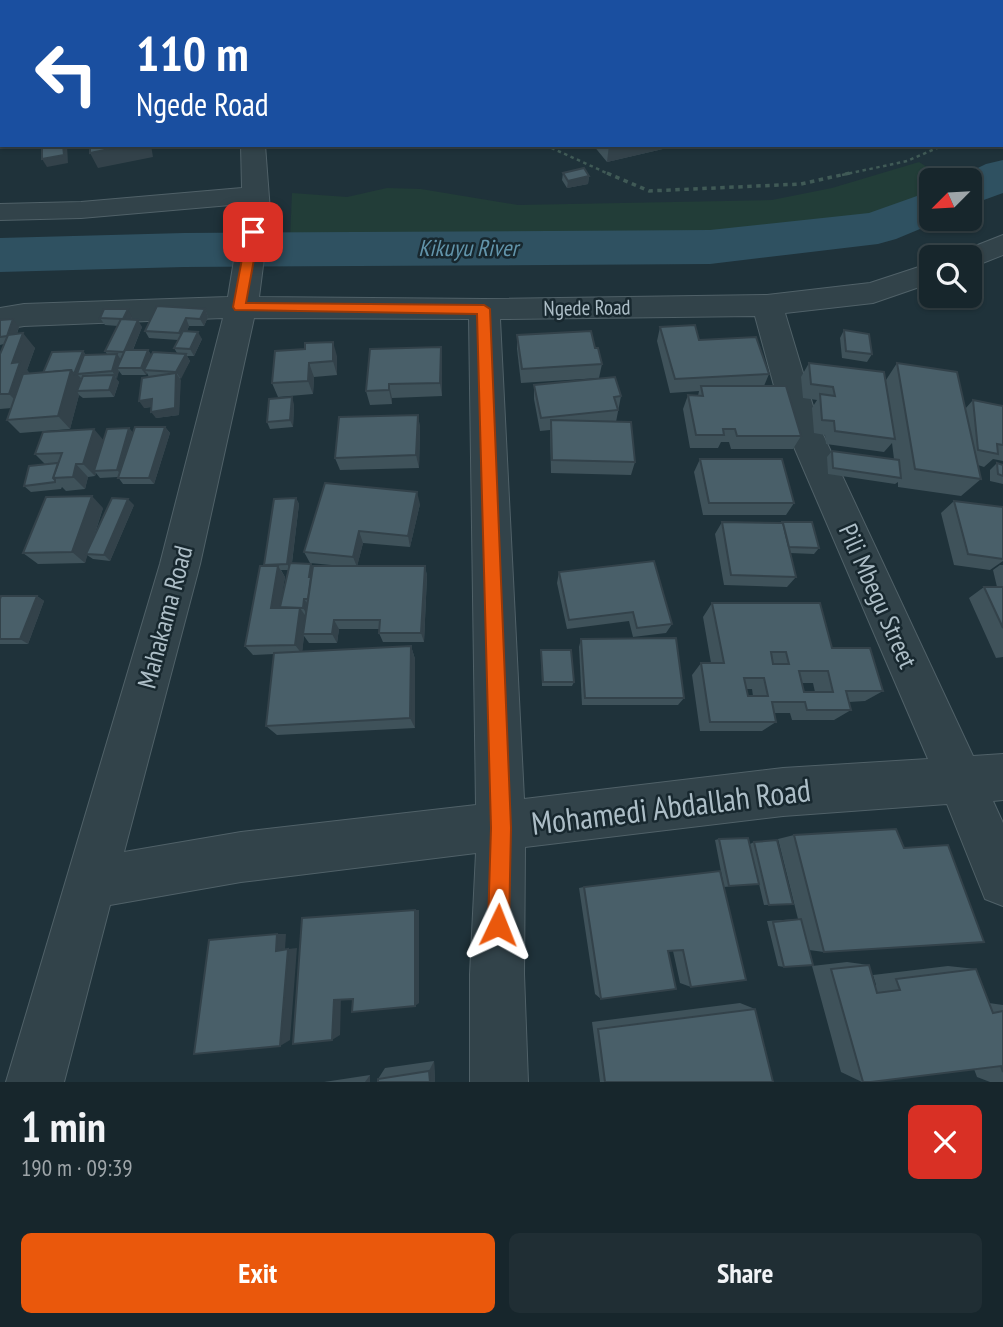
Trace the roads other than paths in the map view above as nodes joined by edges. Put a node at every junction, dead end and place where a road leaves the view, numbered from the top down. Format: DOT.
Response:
graph roads {
  1 [pos="253,147"];
  2 [pos="256,203"];
  3 [pos="0,212"];
  4 [pos="1003,244"];
  5 [pos="982,254"];
  6 [pos="919,277"];
  7 [pos="242,301"];
  8 [pos="767,305"];
  9 [pos="484,309"];
  10 [pos="0,319"];
  11 [pos="982,778"];
  12 [pos="501,828"];
  13 [pos="1003,881"];
  14 [pos="91,883"];
  15 [pos="35,1082"];
  16 [pos="499,1082"];
  1 -- 2 [label="street, Mahakama Road"];
  2 -- 3 [label="street"];
  2 -- 7 [label="street, Mahakama Road"];
  4 -- 5 [label="street"];
  6 -- 8 [label="street, Ngede Road"];
  7 -- 9 [label="street, Ngede Road"];
  7 -- 10 [label="street, Ngede Road"];
  7 -- 14 [label="street, Mahakama Road"];
  8 -- 9 [label="street, Ngede Road"];
  8 -- 11 [label="street, Pili Mbegu Street"];
  9 -- 12 [label="street"];
  11 -- 12 [label="street, Mohamedi Abdallah Road"];
  11 -- 13 [label="street, Pili Mbegu Street"];
  12 -- 14 [label="street, Mohamedi Abdallah Road"];
  12 -- 16 [label="street"];
  14 -- 15 [label="street, Mahakama Road"];
}
